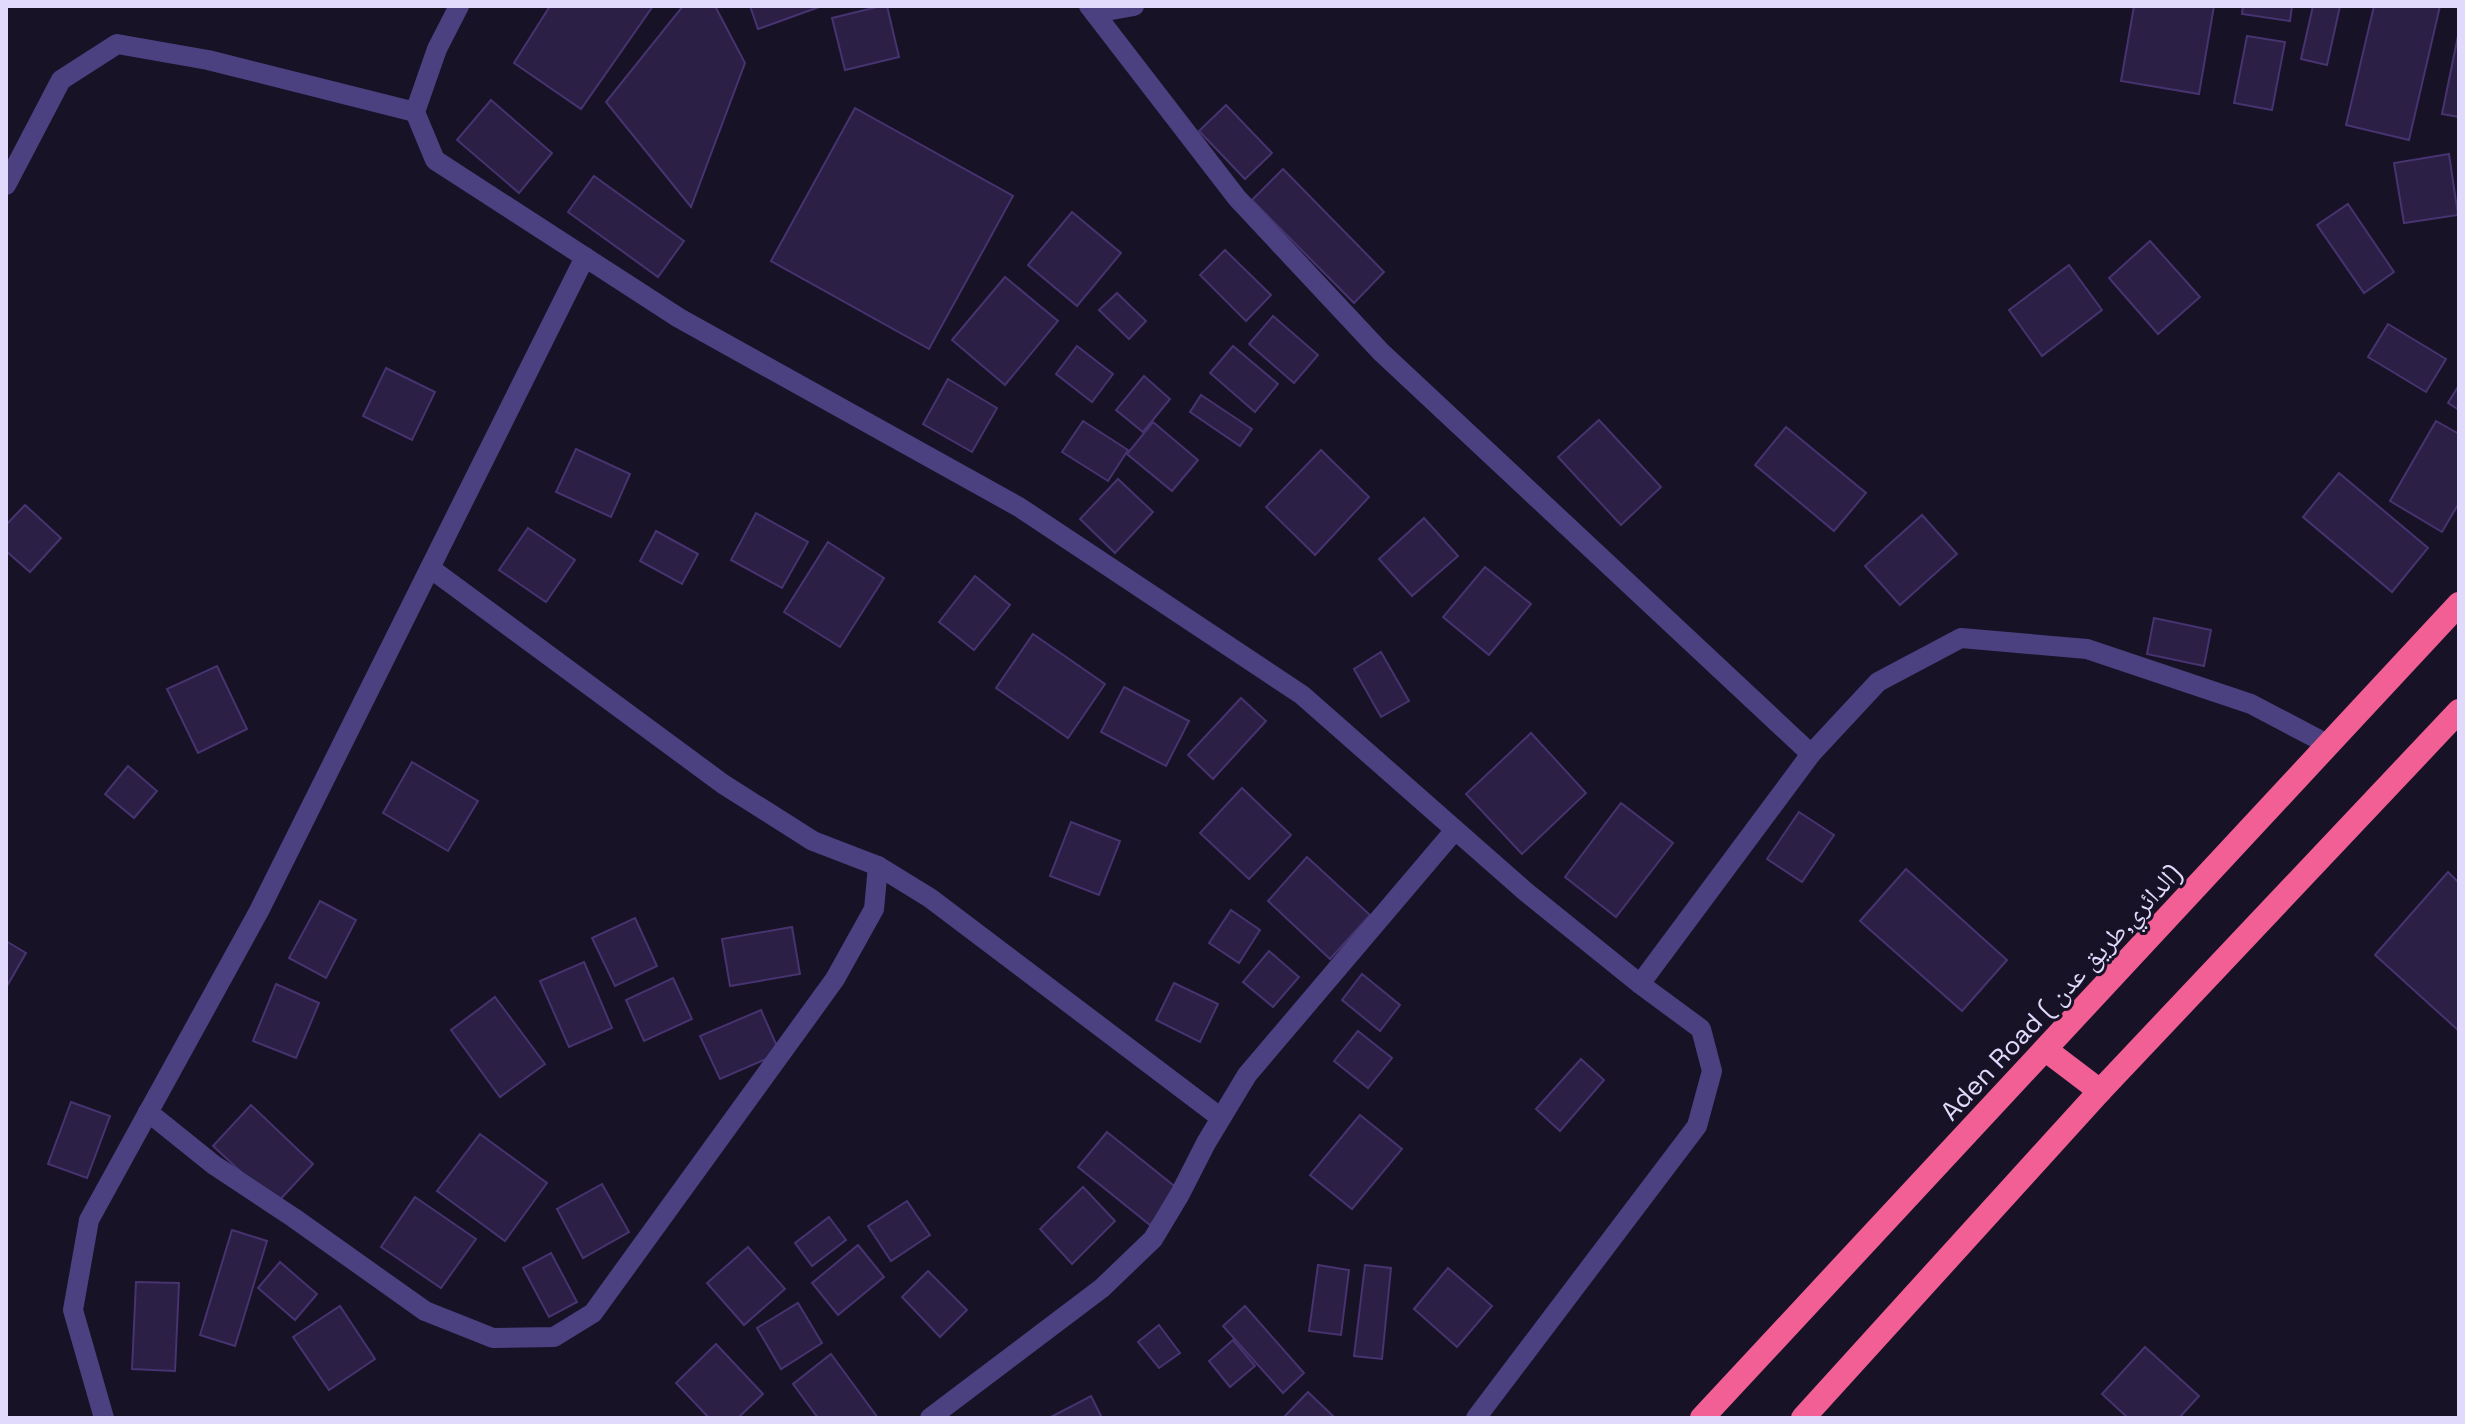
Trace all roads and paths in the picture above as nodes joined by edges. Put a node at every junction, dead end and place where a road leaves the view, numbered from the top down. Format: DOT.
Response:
graph roads {
  1 [pos="459,6"];
  2 [pos="1134,6"];
  3 [pos="1092,9"];
  4 [pos="415,112"];
  5 [pos="6,185"];
  6 [pos="585,257"];
  7 [pos="430,568"];
  8 [pos="2459,604"];
  9 [pos="2459,711"];
  10 [pos="2329,745"];
  11 [pos="1811,754"];
  12 [pos="1455,830"];
  13 [pos="878,866"];
  14 [pos="1640,984"];
  15 [pos="2046,1050"];
  16 [pos="2100,1091"];
  17 [pos="148,1112"];
  18 [pos="1221,1118"];
  19 [pos="104,1418"];
  20 [pos="930,1418"];
  21 [pos="1476,1418"];
  22 [pos="1702,1418"];
  23 [pos="1803,1418"];
  1 -- 4 [label="street"];
  2 -- 3 [label="street"];
  3 -- 11 [label="street"];
  4 -- 5 [label="street"];
  4 -- 6 [label="street"];
  6 -- 7 [label="street"];
  6 -- 12 [label="street"];
  7 -- 13 [label="street"];
  7 -- 17 [label="street"];
  8 -- 10 [label="highway, Aden Road ( الدائري,طريق عدن)"];
  9 -- 16 [label="highway"];
  10 -- 11 [label="street"];
  10 -- 15 [label="highway, Aden Road ( الدائري,طريق عدن)"];
  11 -- 14 [label="street"];
  12 -- 14 [label="street"];
  12 -- 18 [label="street"];
  13 -- 17 [label="street"];
  13 -- 18 [label="street"];
  14 -- 21 [label="street"];
  15 -- 16 [label="highway"];
  15 -- 22 [label="highway, Aden Road ( الدائري,طريق عدن)"];
  16 -- 23 [label="highway"];
  17 -- 19 [label="street"];
  18 -- 20 [label="street"];
}
